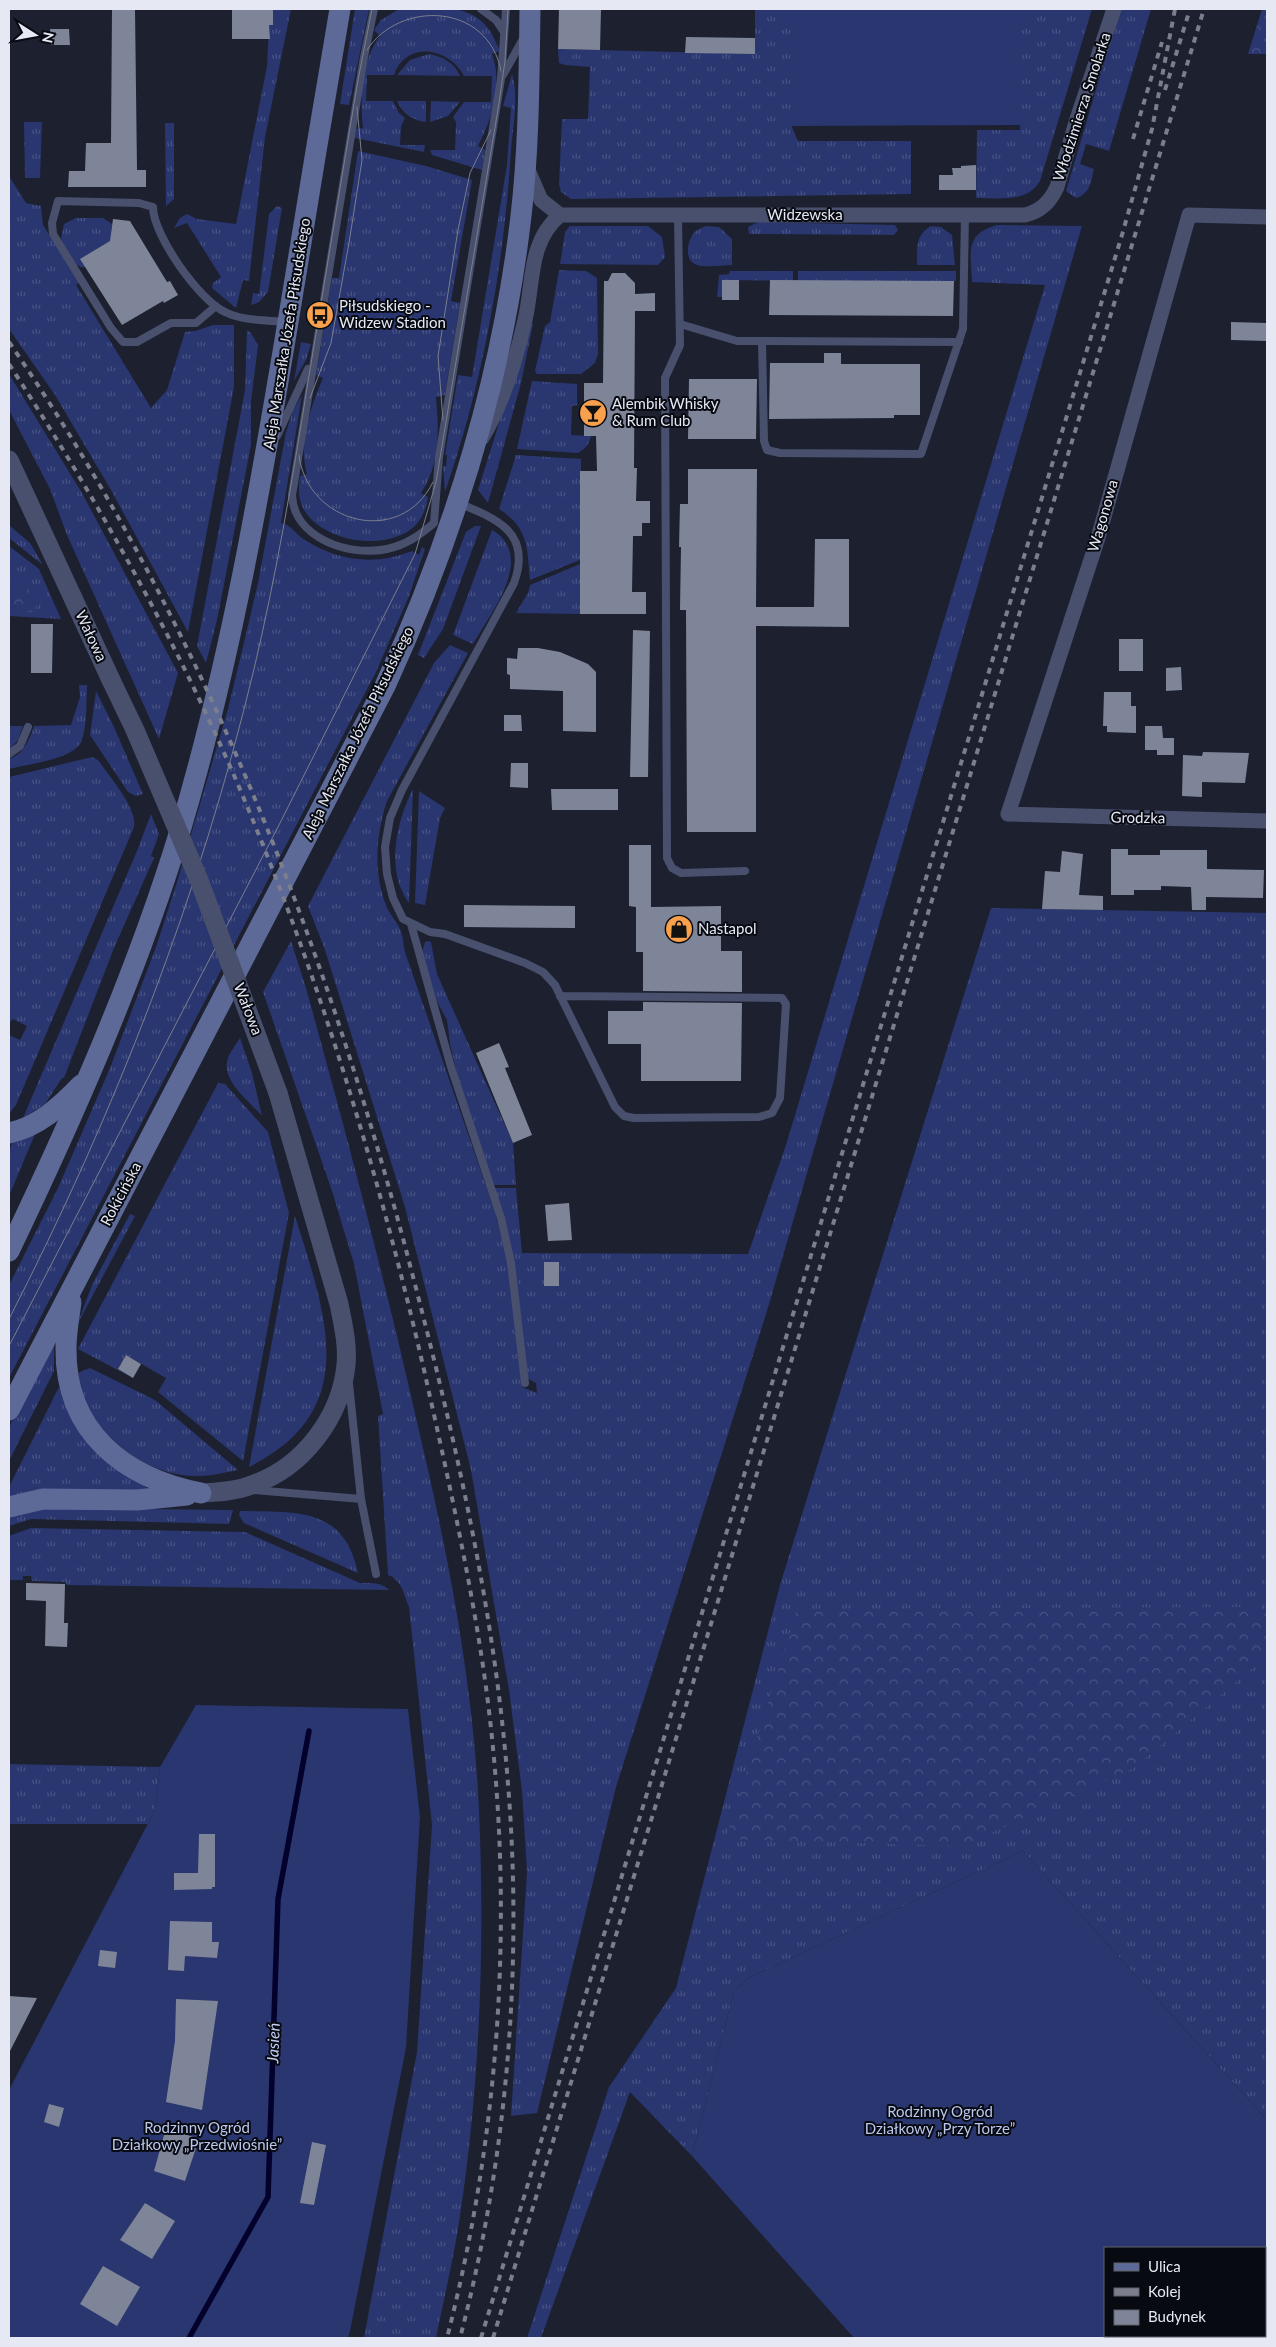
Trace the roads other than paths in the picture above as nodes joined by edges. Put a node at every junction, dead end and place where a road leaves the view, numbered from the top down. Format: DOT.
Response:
graph roads {
  1 [pos="340,9"];
  2 [pos="374,9"];
  3 [pos="380,9"];
  4 [pos="481,9"];
  5 [pos="506,9"];
  6 [pos="1114,9"];
  7 [pos="530,18"];
  8 [pos="369,28"];
  9 [pos="506,34"];
  10 [pos="501,79"];
  11 [pos="525,161"];
  12 [pos="1046,204"];
  13 [pos="965,214"];
  14 [pos="560,215"];
  15 [pos="678,216"];
  16 [pos="1267,217"];
  17 [pos="216,306"];
  18 [pos="288,323"];
  19 [pos="680,324"];
  20 [pos="762,341"];
  21 [pos="959,342"];
  22 [pos="315,348"];
  23 [pos="475,450"];
  24 [pos="266,457"];
  25 [pos="11,471"];
  26 [pos="458,503"];
  27 [pos="442,526"];
  28 [pos="28,727"];
  29 [pos="9,754"];
  30 [pos="1008,814"];
  31 [pos="1267,821"];
  32 [pos="745,871"];
  33 [pos="411,924"];
  34 [pos="235,977"];
  35 [pos="560,996"];
  36 [pos="91,1074"];
  37 [pos="9,1133"];
  38 [pos="9,1251"];
  39 [pos="80,1274"];
  40 [pos="346,1352"];
  41 [pos="525,1383"];
  42 [pos="9,1410"];
  43 [pos="240,1489"];
  44 [pos="201,1493"];
  45 [pos="361,1499"];
  46 [pos="9,1507"];
  47 [pos="376,1574"];
  1 -- 18 [label="main road, Aleja Marszałka Józefa Piłsudskiego"];
  2 -- 8 [label="lane"];
  3 -- 8 [label="lane"];
  4 -- 9 [label="lane"];
  5 -- 9 [label="lane"];
  6 -- 12 [label="street, Włodzimierza Smolarka"];
  7 -- 10 [label="lane"];
  7 -- 11 [label="main road, Aleja Marszałka Józefa Piłsudskiego"];
  8 -- 22 [label="lane"];
  9 -- 10 [label="lane"];
  10 -- 27 [label="lane"];
  11 -- 14 [label="street"];
  11 -- 23 [label="main road, Aleja Marszałka Józefa Piłsudskiego"];
  12 -- 13 [label="street, Widzewska"];
  13 -- 15 [label="street, Widzewska"];
  13 -- 21 [label="lane"];
  14 -- 15 [label="street, Widzewska"];
  14 -- 23 [label="street"];
  15 -- 19 [label="lane"];
  16 -- 30 [label="street, Wagonowa"];
  17 -- 17 [label="lane"];
  17 -- 18 [label="lane"];
  18 -- 24 [label="main road, Aleja Marszałka Józefa Piłsudskiego"];
  19 -- 20 [label="lane"];
  19 -- 32 [label="lane"];
  20 -- 21 [label="lane"];
  20 -- 21 [label="lane"];
  22 -- 24 [label="lane"];
  22 -- 27 [label="lane"];
  23 -- 26 [label="main road, Aleja Marszałka Józefa Piłsudskiego"];
  24 -- 36 [label="main road, Aleja Marszałka Józefa Piłsudskiego"];
  25 -- 40 [label="street, Wałowa, bridge"];
  26 -- 27 [label="main road, Aleja Marszałka Józefa Piłsudskiego"];
  26 -- 33 [label="lane"];
  27 -- 34 [label="main road, Aleja Marszałka Józefa Piłsudskiego"];
  28 -- 29 [label="lane"];
  30 -- 31 [label="street, Grodzka"];
  33 -- 35 [label="lane"];
  33 -- 41 [label="lane"];
  34 -- 39 [label="main road, Rokicińska"];
  35 -- 35 [label="lane"];
  36 -- 37 [label="main road"];
  36 -- 38 [label="main road"];
  39 -- 42 [label="main road, Rokicińska"];
  39 -- 44 [label="main road"];
  40 -- 43 [label="street, Wałowa"];
  40 -- 45 [label="lane"];
  43 -- 44 [label="street, Wałowa"];
  43 -- 45 [label="lane"];
  44 -- 46 [label="main road"];
  45 -- 47 [label="lane"];
}
